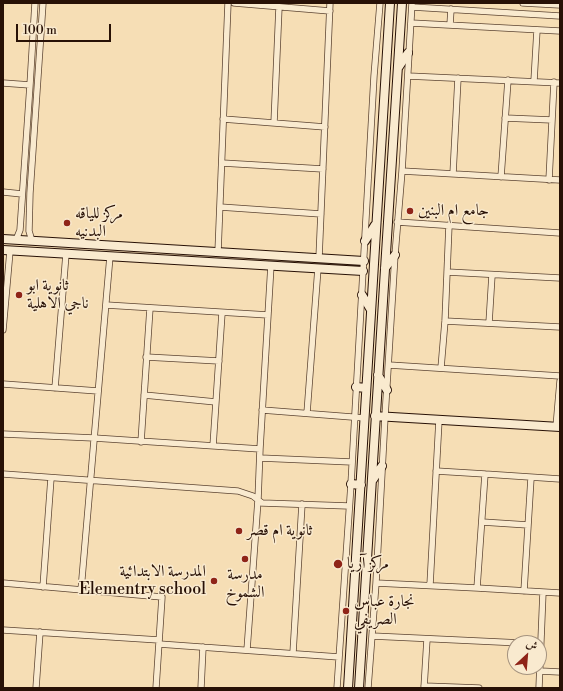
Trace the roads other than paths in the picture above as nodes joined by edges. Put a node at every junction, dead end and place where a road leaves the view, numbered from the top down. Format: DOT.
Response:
graph roads {
  1 [pos="34,3"];
  2 [pos="43,3"];
  3 [pos="228,3"];
  4 [pos="234,3"];
  5 [pos="330,3"];
  6 [pos="380,3"];
  7 [pos="390,3"];
  8 [pos="402,3"];
  9 [pos="523,3"];
  10 [pos="412,5"];
  11 [pos="560,5"];
  12 [pos="279,7"];
  13 [pos="451,9"];
  14 [pos="330,11"];
  15 [pos="560,16"];
  16 [pos="411,23"];
  17 [pos="450,25"];
  18 [pos="537,30"];
  19 [pos="560,31"];
  20 [pos="408,53"];
  21 [pos="398,68"];
  22 [pos="408,76"];
  23 [pos="458,78"];
  24 [pos="508,80"];
  25 [pos="534,82"];
  26 [pos="3,83"];
  27 [pos="557,83"];
  28 [pos="30,85"];
  29 [pos="505,118"];
  30 [pos="223,119"];
  31 [pos="552,120"];
  32 [pos="274,123"];
  33 [pos="325,127"];
  34 [pos="381,147"];
  35 [pos="393,147"];
  36 [pos="222,163"];
  37 [pos="380,165"];
  38 [pos="392,166"];
  39 [pos="323,169"];
  40 [pos="402,171"];
  41 [pos="453,174"];
  42 [pos="501,177"];
  43 [pos="549,180"];
  44 [pos="560,180"];
  45 [pos="3,192"];
  46 [pos="22,194"];
  47 [pos="220,207"];
  48 [pos="321,214"];
  49 [pos="376,222"];
  50 [pos="398,222"];
  51 [pos="449,225"];
  52 [pos="20,230"];
  53 [pos="28,231"];
  54 [pos="560,233"];
  55 [pos="3,239"];
  56 [pos="16,240"];
  57 [pos="32,241"];
  58 [pos="365,241"];
  59 [pos="118,246"];
  60 [pos="140,247"];
  61 [pos="6,251"];
  62 [pos="218,252"];
  63 [pos="66,254"];
  64 [pos="395,255"];
  65 [pos="110,256"];
  66 [pos="120,257"];
  67 [pos="141,258"];
  68 [pos="319,258"];
  69 [pos="364,261"];
  70 [pos="272,266"];
  71 [pos="318,268"];
  72 [pos="385,269"];
  73 [pos="363,271"];
  74 [pos="447,272"];
  75 [pos="492,275"];
  76 [pos="560,278"];
  77 [pos="362,296"];
  78 [pos="106,305"];
  79 [pos="150,308"];
  80 [pos="372,310"];
  81 [pos="222,312"];
  82 [pos="268,315"];
  83 [pos="445,321"];
  84 [pos="489,323"];
  85 [pos="560,327"];
  86 [pos="3,330"];
  87 [pos="146,357"];
  88 [pos="219,361"];
  89 [pos="389,365"];
  90 [pos="441,368"];
  91 [pos="378,375"];
  92 [pos="560,376"];
  93 [pos="560,381"];
  94 [pos="3,384"];
  95 [pos="356,387"];
  96 [pos="55,388"];
  97 [pos="366,388"];
  98 [pos="387,390"];
  99 [pos="98,391"];
  100 [pos="144,395"];
  101 [pos="216,402"];
  102 [pos="262,410"];
  103 [pos="308,413"];
  104 [pos="375,416"];
  105 [pos="355,417"];
  106 [pos="385,417"];
  107 [pos="365,418"];
  108 [pos="439,420"];
  109 [pos="558,427"];
  110 [pos="3,434"];
  111 [pos="94,438"];
  112 [pos="141,442"];
  113 [pos="214,446"];
  114 [pos="260,449"];
  115 [pos="260,458"];
  116 [pos="352,462"];
  117 [pos="382,466"];
  118 [pos="436,471"];
  119 [pos="3,474"];
  120 [pos="485,474"];
  121 [pos="51,478"];
  122 [pos="531,478"];
  123 [pos="560,479"];
  124 [pos="90,480"];
  125 [pos="371,482"];
  126 [pos="351,484"];
  127 [pos="361,485"];
  128 [pos="258,500"];
  129 [pos="302,504"];
  130 [pos="349,506"];
  131 [pos="482,522"];
  132 [pos="528,525"];
  133 [pos="3,583"];
  134 [pos="376,583"];
  135 [pos="430,585"];
  136 [pos="43,587"];
  137 [pos="477,588"];
  138 [pos="82,590"];
  139 [pos="524,591"];
  140 [pos="544,592"];
  141 [pos="560,593"];
  142 [pos="352,621"];
  143 [pos="363,621"];
  144 [pos="3,630"];
  145 [pos="40,632"];
  146 [pos="541,635"];
  147 [pos="372,636"];
  148 [pos="362,639"];
  149 [pos="427,639"];
  150 [pos="351,640"];
  151 [pos="159,642"];
  152 [pos="507,642"];
  153 [pos="203,647"];
  154 [pos="247,650"];
  155 [pos="293,653"];
  156 [pos="339,657"];
  157 [pos="547,671"];
  158 [pos="560,672"];
  159 [pos="540,675"];
  160 [pos="424,687"];
  161 [pos="36,688"];
  162 [pos="156,688"];
  163 [pos="201,688"];
  164 [pos="337,688"];
  165 [pos="348,688"];
  166 [pos="359,688"];
  167 [pos="368,688"];
  168 [pos="468,688"];
  169 [pos="479,688"];
  170 [pos="539,688"];
  1 -- 28 [label="street"];
  2 -- 53 [label="street"];
  3 -- 30 [label="street"];
  4 -- 12 [label="street"];
  5 -- 14 [label="street"];
  6 -- 58 [label="street"];
  7 -- 34 [label="main road"];
  8 -- 21 [label="main road"];
  9 -- 11 [label="street"];
  10 -- 13 [label="street"];
  10 -- 16 [label="street"];
  12 -- 14 [label="street"];
  12 -- 32 [label="street"];
  13 -- 15 [label="street"];
  13 -- 17 [label="street"];
  14 -- 33 [label="street"];
  16 -- 17 [label="street"];
  16 -- 20 [label="street"];
  17 -- 18 [label="street"];
  18 -- 19 [label="street"];
  18 -- 25 [label="street"];
  20 -- 21 [label="main road"];
  20 -- 22 [label="street"];
  21 -- 35 [label="main road"];
  22 -- 23 [label="street"];
  22 -- 40 [label="street"];
  23 -- 24 [label="street"];
  23 -- 41 [label="street"];
  24 -- 25 [label="street"];
  24 -- 29 [label="street"];
  25 -- 27 [label="street"];
  26 -- 28 [label="street"];
  27 -- 31 [label="street"];
  28 -- 46 [label="street"];
  29 -- 31 [label="street"];
  29 -- 42 [label="street"];
  30 -- 32 [label="street"];
  30 -- 36 [label="street"];
  31 -- 43 [label="street"];
  32 -- 33 [label="street"];
  33 -- 39 [label="street"];
  34 -- 35 [label="main road"];
  34 -- 37 [label="main road"];
  35 -- 38 [label="main road"];
  36 -- 39 [label="street"];
  36 -- 47 [label="street"];
  37 -- 38 [label="main road"];
  37 -- 49 [label="main road"];
  38 -- 72 [label="main road"];
  39 -- 48 [label="street"];
  40 -- 41 [label="street"];
  40 -- 50 [label="street"];
  41 -- 42 [label="street"];
  42 -- 43 [label="street"];
  43 -- 44 [label="street"];
  45 -- 46 [label="street"];
  46 -- 52 [label="street"];
  47 -- 48 [label="street"];
  47 -- 62 [label="street"];
  48 -- 68 [label="street"];
  49 -- 58 [label="main road"];
  49 -- 80 [label="main road"];
  50 -- 51 [label="street"];
  50 -- 64 [label="street"];
  51 -- 54 [label="street"];
  51 -- 74 [label="street"];
  52 -- 53 [label="street"];
  52 -- 56 [label="street"];
  53 -- 57 [label="street"];
  55 -- 56 [label="main road"];
  56 -- 57 [label="main road"];
  57 -- 59 [label="main road"];
  58 -- 69 [label="street"];
  59 -- 60 [label="main road"];
  59 -- 66 [label="main road"];
  60 -- 62 [label="main road"];
  60 -- 67 [label="main road"];
  61 -- 63 [label="main road"];
  61 -- 86 [label="street"];
  62 -- 68 [label="main road"];
  63 -- 65 [label="main road"];
  63 -- 96 [label="street"];
  64 -- 72 [label="main road"];
  64 -- 89 [label="street"];
  65 -- 66 [label="main road"];
  65 -- 78 [label="street"];
  66 -- 67 [label="main road"];
  67 -- 70 [label="main road"];
  68 -- 69 [label="main road"];
  69 -- 73 [label="street"];
  70 -- 71 [label="main road"];
  70 -- 82 [label="street"];
  71 -- 73 [label="main road"];
  71 -- 103 [label="street"];
  72 -- 91 [label="main road"];
  73 -- 77 [label="street"];
  74 -- 75 [label="street"];
  74 -- 83 [label="street"];
  75 -- 76 [label="street"];
  75 -- 84 [label="street"];
  77 -- 80 [label="main road"];
  77 -- 95 [label="street"];
  78 -- 79 [label="street"];
  78 -- 99 [label="street"];
  79 -- 81 [label="street"];
  79 -- 87 [label="street"];
  80 -- 97 [label="main road"];
  81 -- 82 [label="street"];
  81 -- 88 [label="street"];
  82 -- 102 [label="street"];
  83 -- 84 [label="street"];
  83 -- 90 [label="street"];
  84 -- 85 [label="street"];
  87 -- 88 [label="street"];
  87 -- 100 [label="street"];
  88 -- 101 [label="street"];
  89 -- 90 [label="street"];
  89 -- 98 [label="street"];
  90 -- 92 [label="street"];
  91 -- 98 [label="main road"];
  91 -- 104 [label="main road"];
  93 -- 109 [label="street"];
  94 -- 96 [label="street"];
  95 -- 97 [label="main road"];
  95 -- 105 [label="street"];
  96 -- 99 [label="street"];
  97 -- 107 [label="main road"];
  98 -- 106 [label="street"];
  99 -- 111 [label="street"];
  100 -- 101 [label="street"];
  100 -- 112 [label="street"];
  101 -- 113 [label="street"];
  102 -- 103 [label="street"];
  102 -- 114 [label="street"];
  103 -- 105 [label="street"];
  104 -- 106 [label="main road"];
  104 -- 125 [label="main road"];
  105 -- 107 [label="street"];
  105 -- 116 [label="street"];
  106 -- 108 [label="main road"];
  106 -- 117 [label="street"];
  107 -- 127 [label="main road"];
  108 -- 109 [label="main road"];
  108 -- 118 [label="street"];
  110 -- 111 [label="street"];
  111 -- 112 [label="street"];
  111 -- 124 [label="street"];
  112 -- 113 [label="street"];
  113 -- 114 [label="street"];
  114 -- 115 [label="street"];
  115 -- 116 [label="street"];
  115 -- 128 [label="street"];
  116 -- 126 [label="street"];
  117 -- 125 [label="main road"];
  117 -- 134 [label="street"];
  118 -- 120 [label="street"];
  118 -- 135 [label="street"];
  119 -- 121 [label="street"];
  120 -- 122 [label="street"];
  120 -- 131 [label="street"];
  121 -- 124 [label="street"];
  121 -- 136 [label="street"];
  122 -- 123 [label="street"];
  122 -- 132 [label="street"];
  124 -- 128 [label="street"];
  124 -- 138 [label="street"];
  125 -- 143 [label="main road"];
  126 -- 127 [label="main road"];
  126 -- 130 [label="street"];
  127 -- 142 [label="main road"];
  128 -- 129 [label="street"];
  128 -- 154 [label="street"];
  129 -- 130 [label="street"];
  129 -- 155 [label="street"];
  130 -- 156 [label="street"];
  131 -- 132 [label="street"];
  131 -- 137 [label="street"];
  132 -- 139 [label="street"];
  133 -- 136 [label="street"];
  134 -- 135 [label="street"];
  134 -- 147 [label="street"];
  135 -- 137 [label="street"];
  136 -- 138 [label="street"];
  137 -- 139 [label="street"];
  138 -- 151 [label="street"];
  139 -- 140 [label="street"];
  140 -- 141 [label="street"];
  140 -- 146 [label="street"];
  142 -- 143 [label="main road"];
  142 -- 150 [label="main road"];
  143 -- 148 [label="main road"];
  144 -- 145 [label="street"];
  145 -- 151 [label="street"];
  145 -- 161 [label="street"];
  147 -- 149 [label="street"];
  147 -- 167 [label="street"];
  148 -- 150 [label="main road"];
  148 -- 166 [label="main road"];
  149 -- 152 [label="street"];
  149 -- 160 [label="street"];
  150 -- 165 [label="main road"];
  151 -- 153 [label="street"];
  151 -- 162 [label="street"];
  153 -- 154 [label="street"];
  153 -- 163 [label="street"];
  154 -- 155 [label="street"];
  155 -- 156 [label="street"];
  156 -- 164 [label="street"];
  157 -- 158 [label="street"];
  159 -- 170 [label="street"];
  160 -- 168 [label="street"];
  168 -- 169 [label="street"];
}
